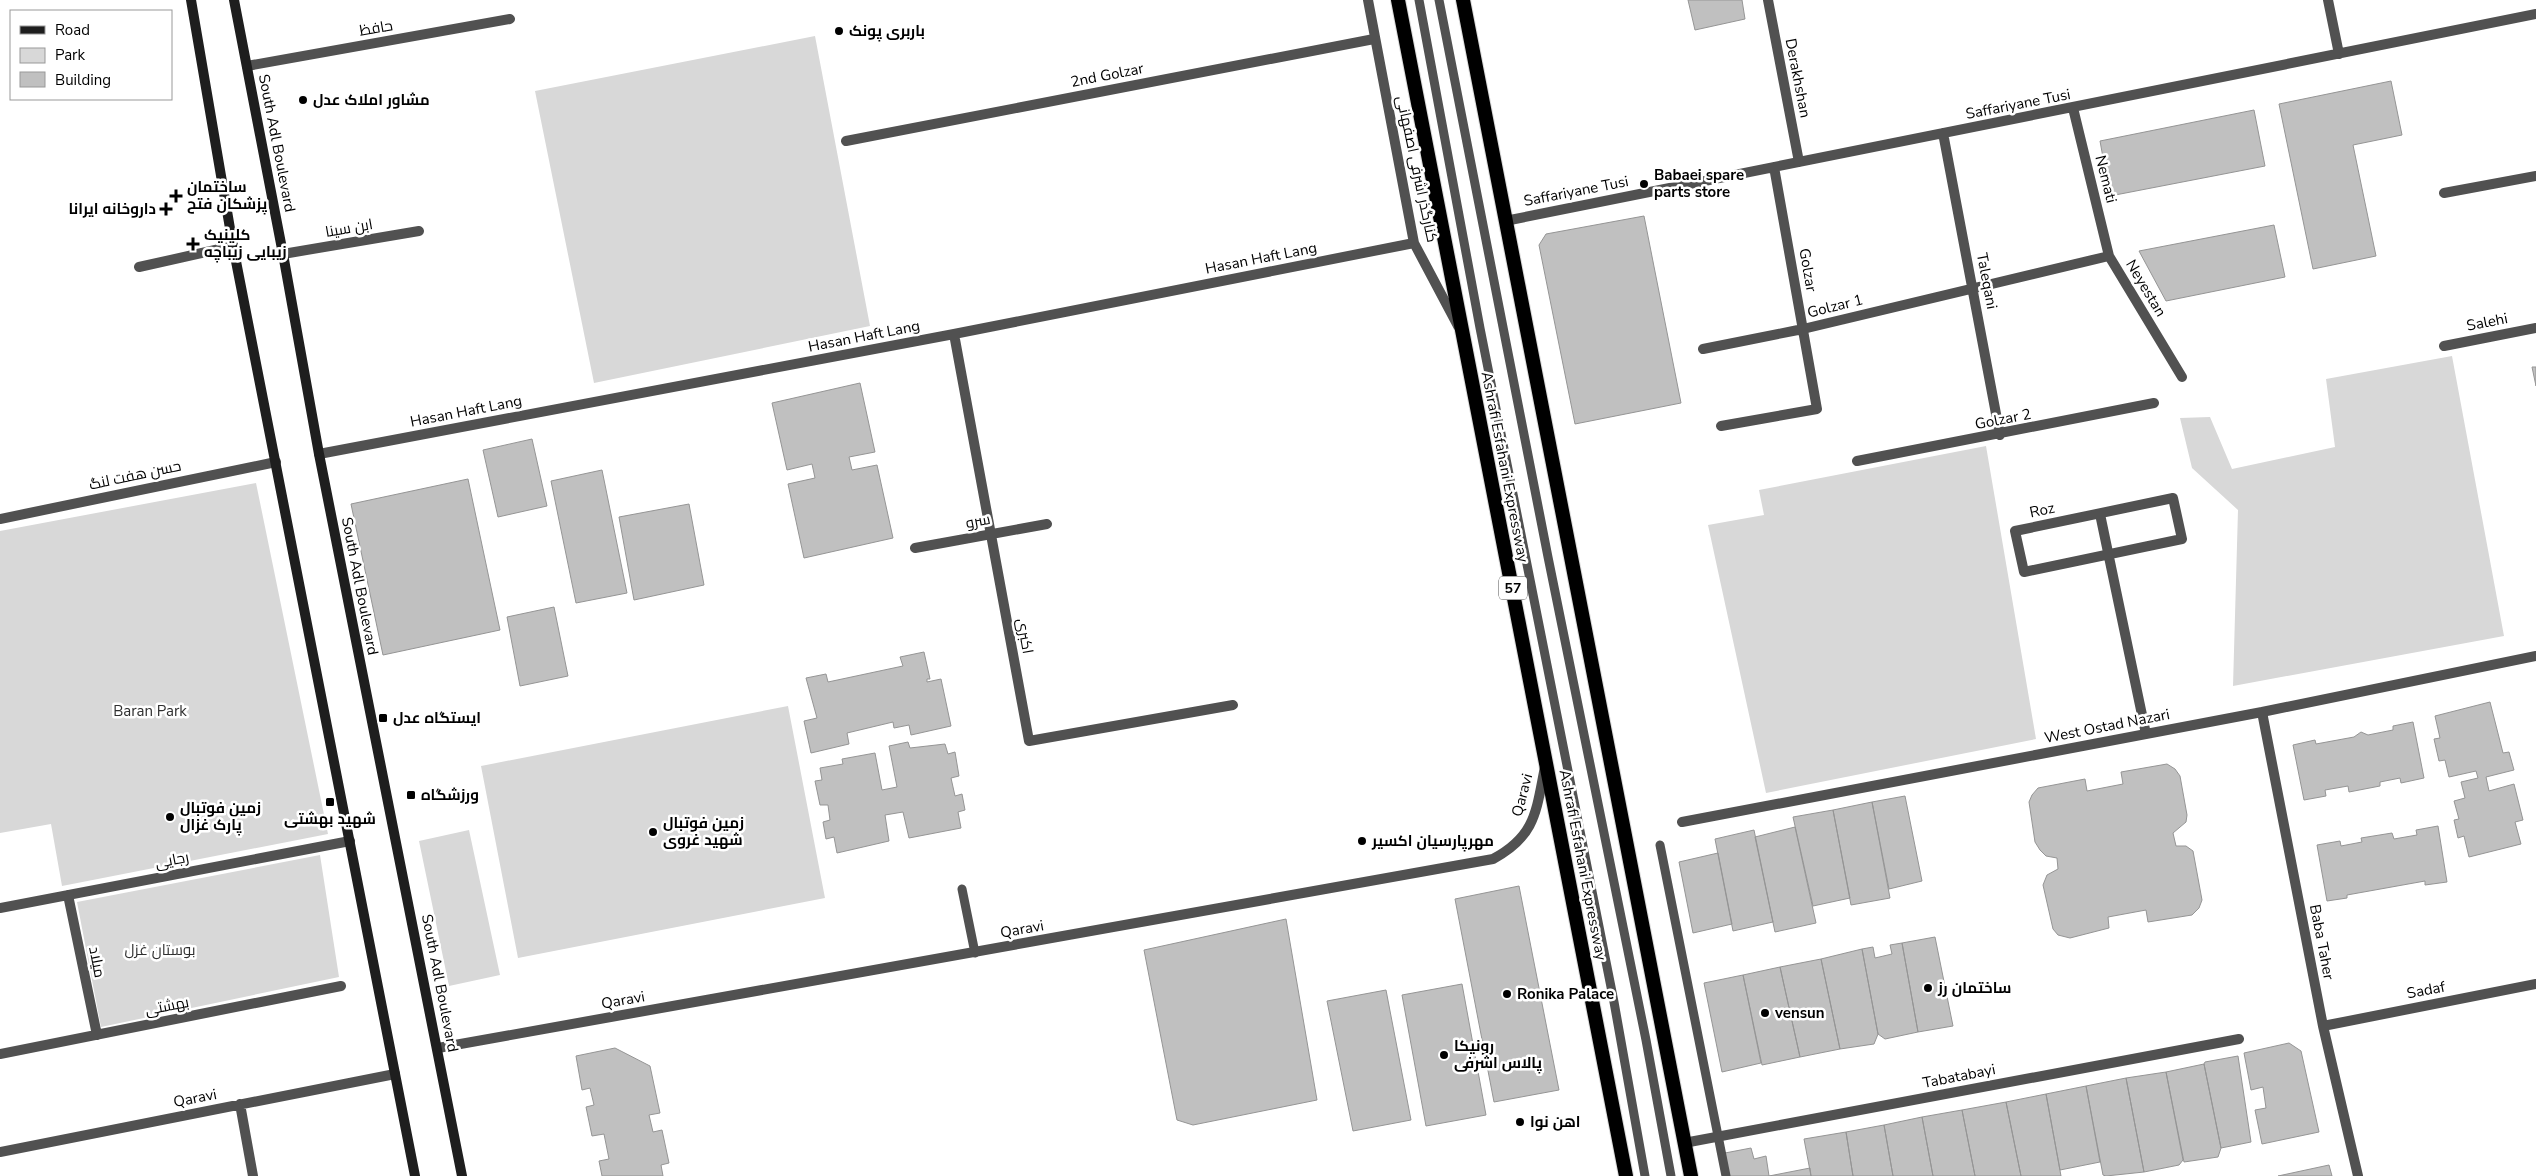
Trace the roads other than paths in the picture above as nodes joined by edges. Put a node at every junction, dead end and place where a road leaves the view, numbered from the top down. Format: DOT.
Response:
graph roads {
  1 [pos="191,0"];
  2 [pos="234,0"];
  3 [pos="1368,0"];
  4 [pos="1398,0"];
  5 [pos="1419,0"];
  6 [pos="1439,0"];
  7 [pos="1463,0"];
  8 [pos="1768,0"];
  9 [pos="2328,0"];
  10 [pos="2536,14"];
  11 [pos="510,19"];
  12 [pos="1374,39"];
  13 [pos="2339,54"];
  14 [pos="247,66"];
  15 [pos="2073,108"];
  16 [pos="1943,133"];
  17 [pos="846,141"];
  18 [pos="1799,162"];
  19 [pos="1774,167"];
  20 [pos="2536,176"];
  21 [pos="2444,193"];
  22 [pos="1505,221"];
  23 [pos="419,231"];
  24 [pos="1414,242"];
  25 [pos="233,246"];
  26 [pos="283,254"];
  27 [pos="2110,256"];
  28 [pos="138,267"];
  29 [pos="1974,287"];
  30 [pos="2536,328"];
  31 [pos="1803,329"];
  32 [pos="954,334"];
  33 [pos="1463,334"];
  34 [pos="2444,346"];
  35 [pos="1703,349"];
  36 [pos="2182,377"];
  37 [pos="2154,404"];
  38 [pos="1721,426"];
  39 [pos="2000,435"];
  40 [pos="319,454"];
  41 [pos="1857,461"];
  42 [pos="276,462"];
  43 [pos="2100,514"];
  44 [pos="0,518"];
  45 [pos="1047,524"];
  46 [pos="991,534"];
  47 [pos="915,548"];
  48 [pos="2108,554"];
  49 [pos="2536,656"];
  50 [pos="1233,705"];
  51 [pos="2262,712"];
  52 [pos="2146,734"];
  53 [pos="1546,760"];
  54 [pos="1682,822"];
  55 [pos="350,842"];
  56 [pos="1660,845"];
  57 [pos="962,889"];
  58 [pos="68,895"];
  59 [pos="0,908"];
  60 [pos="975,953"];
  61 [pos="2536,984"];
  62 [pos="341,986"];
  63 [pos="2323,1026"];
  64 [pos="97,1035"];
  65 [pos="2239,1039"];
  66 [pos="438,1048"];
  67 [pos="0,1054"];
  68 [pos="395,1074"];
  69 [pos="240,1104"];
  70 [pos="1720,1136"];
  71 [pos="1684,1143"];
  72 [pos="0,1152"];
  73 [pos="253,1176"];
  74 [pos="415,1176"];
  75 [pos="462,1176"];
  76 [pos="1626,1176"];
  77 [pos="1645,1176"];
  78 [pos="1671,1176"];
  79 [pos="1690,1176"];
  80 [pos="1726,1176"];
  81 [pos="2358,1176"];
  1 -- 25 [label="main road"];
  2 -- 14 [label="main road, South Adl Boulevard"];
  3 -- 12 [label="street, کنارگذر اشرفی اصفهانی"];
  4 -- 33 [label="highway, Ashrafi Esfahani Expressway / 57"];
  5 -- 77 [label="lane"];
  6 -- 78 [label="lane"];
  7 -- 22 [label="highway"];
  8 -- 18 [label="street, Derakhshan"];
  9 -- 13 [label="street"];
  10 -- 13 [label="street, Saffariyane Tusi"];
  11 -- 14 [label="street, حافظ"];
  12 -- 17 [label="street, 2nd Golzar"];
  12 -- 24 [label="street, کنارگذر اشرفی اصفهانی"];
  13 -- 15 [label="street, Saffariyane Tusi"];
  14 -- 26 [label="main road, South Adl Boulevard"];
  15 -- 16 [label="street, Saffariyane Tusi"];
  15 -- 27 [label="street, Nemati"];
  16 -- 18 [label="street, Saffariyane Tusi"];
  16 -- 29 [label="street, Taleqani"];
  18 -- 19 [label="street, Saffariyane Tusi"];
  19 -- 22 [label="street, Saffariyane Tusi"];
  19 -- 31 [label="street, Golzar"];
  20 -- 21 [label="street"];
  22 -- 71 [label="highway"];
  23 -- 26 [label="street, ابن سینا"];
  24 -- 32 [label="street, Hasan Haft Lang"];
  24 -- 33 [label="street, کنارگذر اشرفی اصفهانی"];
  25 -- 28 [label="street"];
  25 -- 42 [label="main road"];
  26 -- 40 [label="main road, South Adl Boulevard"];
  27 -- 29 [label="street, Neyestan"];
  27 -- 36 [label="street, Neyestan"];
  29 -- 31 [label="street, Golzar 1"];
  29 -- 39 [label="street, Taleqani"];
  30 -- 34 [label="street, Salehi"];
  31 -- 35 [label="street, Golzar 1"];
  31 -- 38 [label="street, Golzar"];
  32 -- 40 [label="street, Hasan Haft Lang"];
  32 -- 46 [label="street, اکبری"];
  33 -- 53 [label="highway, Ashrafi Esfahani Expressway / 57"];
  37 -- 39 [label="street, Golzar 2"];
  39 -- 41 [label="street, Golzar 2"];
  40 -- 66 [label="main road, South Adl Boulevard"];
  42 -- 44 [label="street, حسن هفت لنگ"];
  42 -- 55 [label="main road"];
  43 -- 48 [label="street"];
  43 -- 48 [label="street, Roz"];
  43 -- 48 [label="street, Roz"];
  45 -- 46 [label="street, سرو"];
  46 -- 47 [label="street, سرو"];
  46 -- 50 [label="street, اکبری"];
  48 -- 52 [label="street"];
  49 -- 51 [label="street, West Ostad Nazari"];
  51 -- 52 [label="street, West Ostad Nazari"];
  51 -- 63 [label="street, Baba Taher"];
  52 -- 54 [label="street, West Ostad Nazari"];
  53 -- 60 [label="street, Qaravi"];
  53 -- 76 [label="highway, Ashrafi Esfahani Expressway / 57"];
  55 -- 58 [label="street, رجایی"];
  55 -- 68 [label="main road"];
  56 -- 70 [label="lane"];
  57 -- 60 [label="lane"];
  58 -- 59 [label="street, رجایی"];
  58 -- 64 [label="street, میلاد"];
  60 -- 66 [label="street, Qaravi"];
  61 -- 63 [label="street, Sadaf"];
  62 -- 64 [label="street, بهشتی"];
  63 -- 81 [label="street, Baba Taher"];
  64 -- 67 [label="street, بهشتی"];
  65 -- 70 [label="street, Tabatabayi"];
  66 -- 75 [label="main road, South Adl Boulevard"];
  68 -- 69 [label="street, Qaravi"];
  68 -- 74 [label="main road"];
  69 -- 72 [label="street, Qaravi"];
  69 -- 73 [label="street"];
  70 -- 71 [label="street, Tabatabayi"];
  70 -- 80 [label="lane"];
  71 -- 79 [label="highway"];
}
